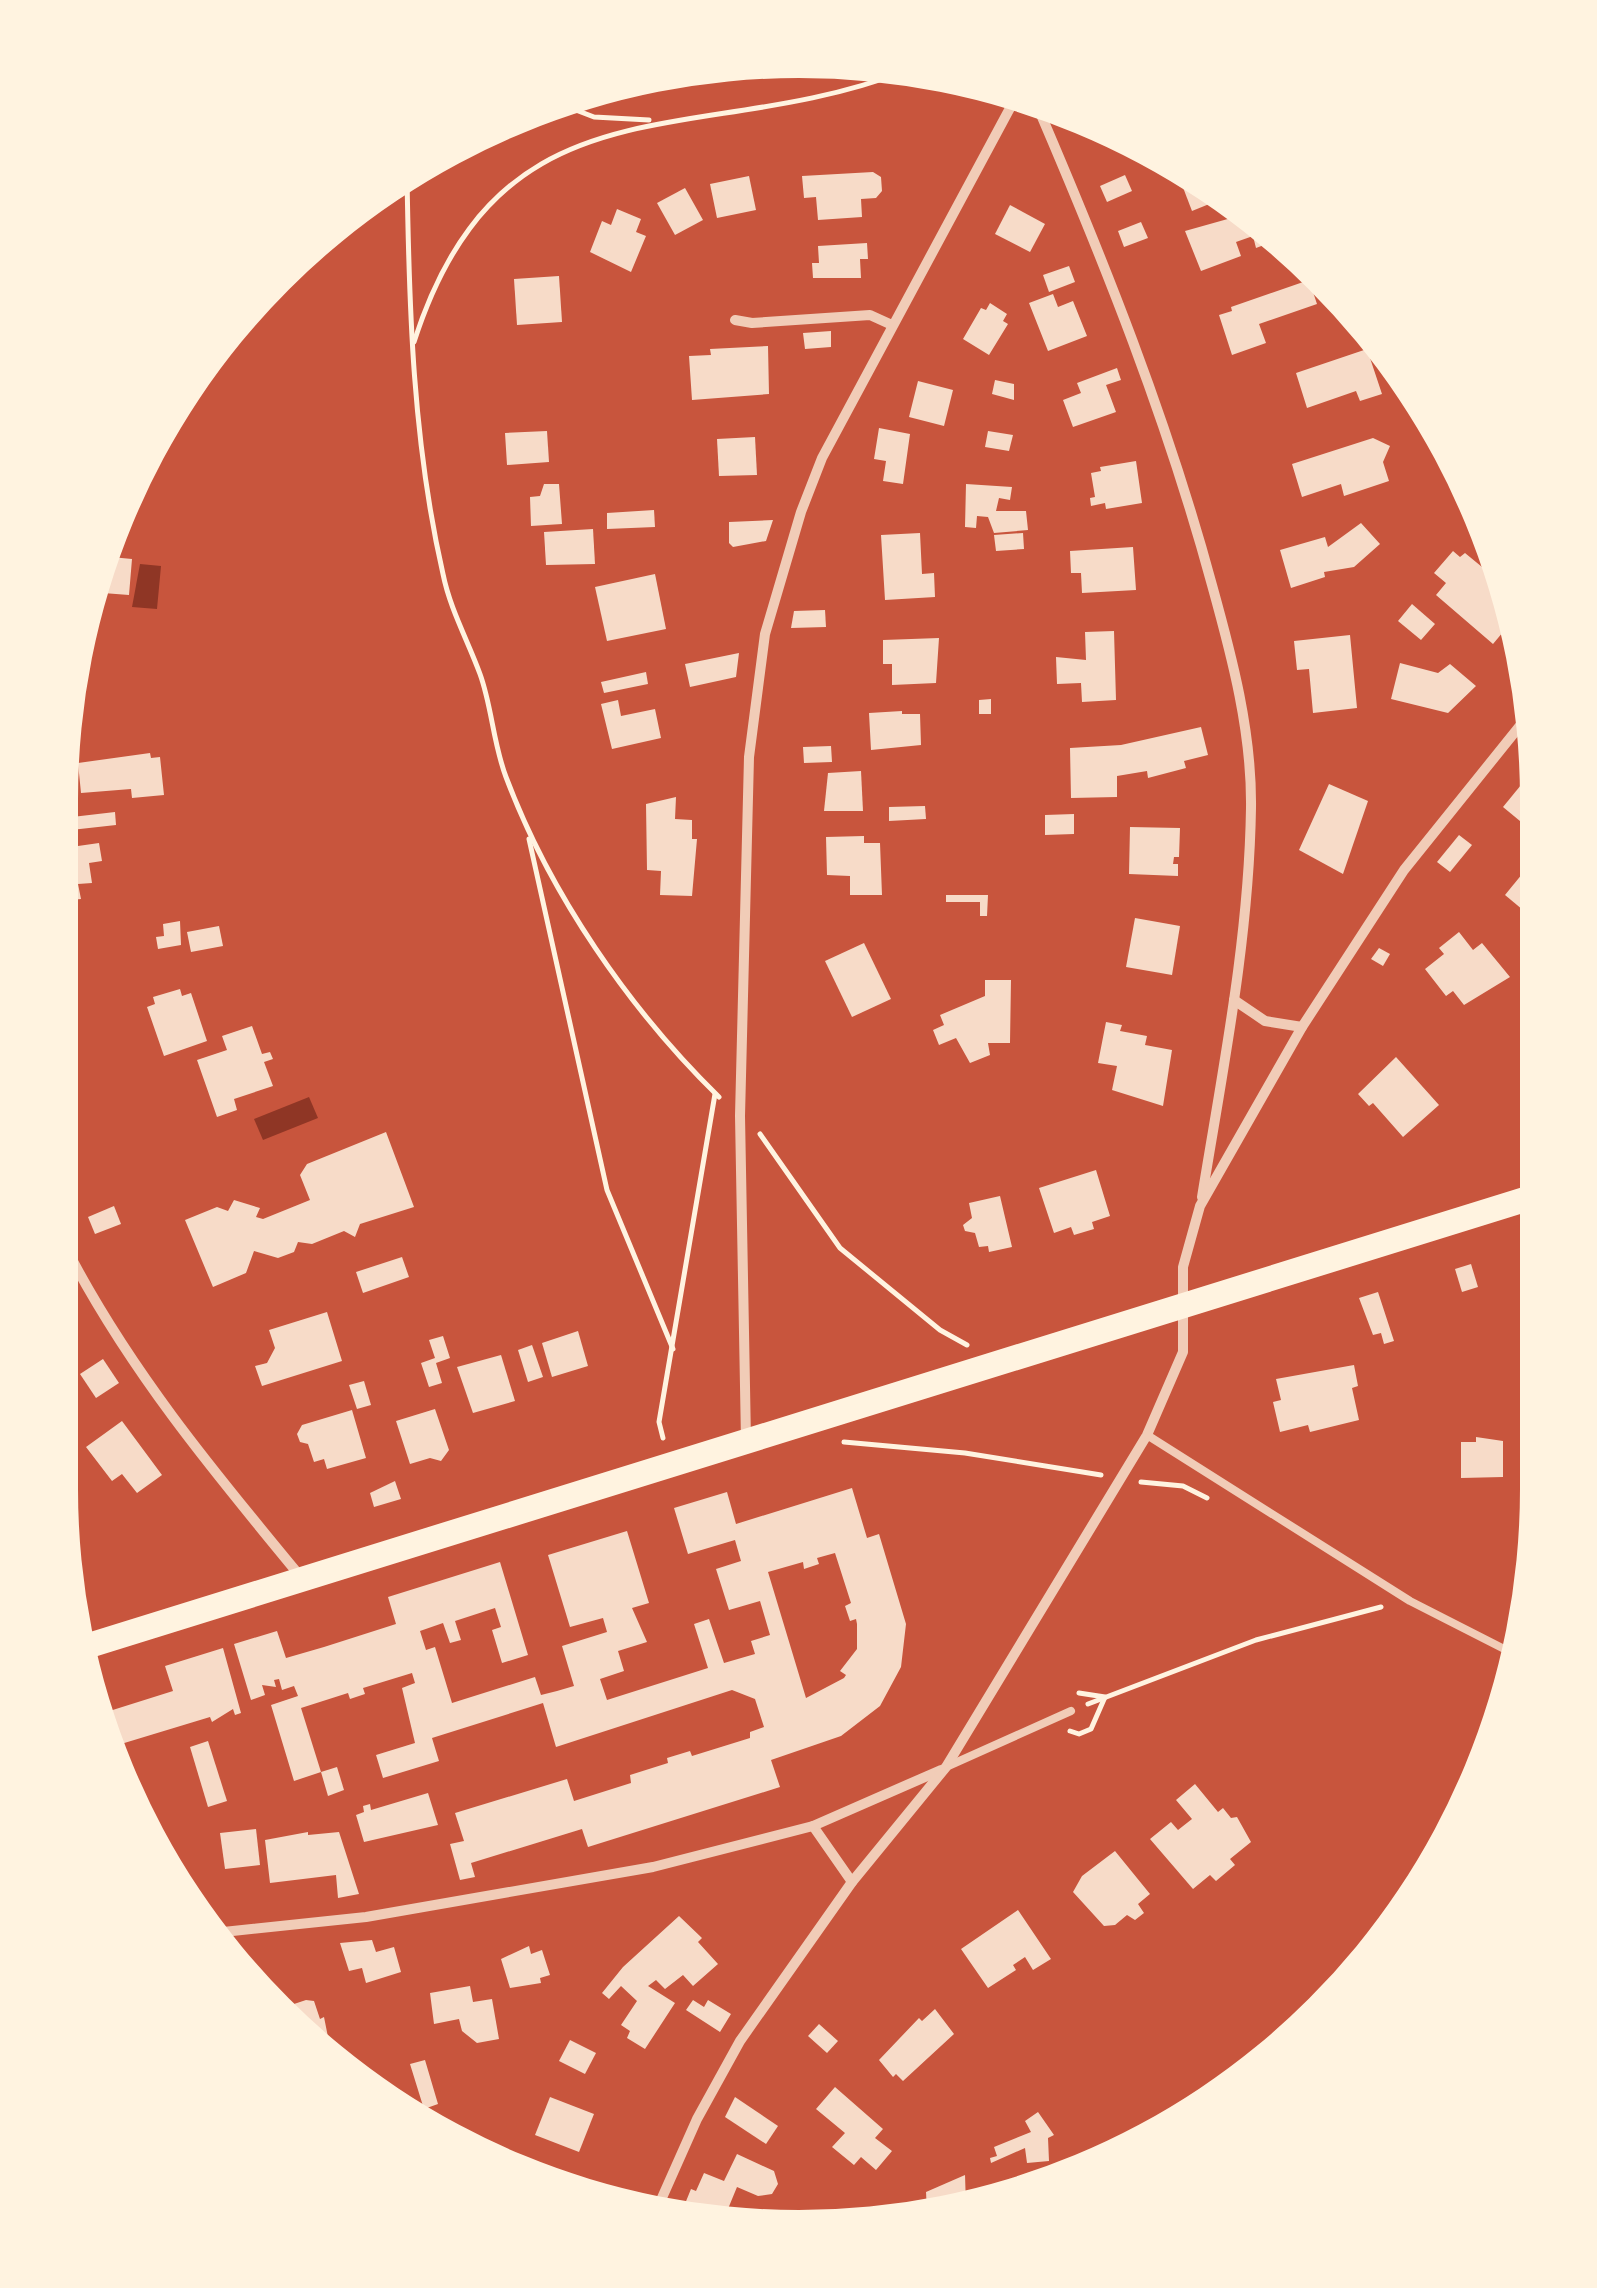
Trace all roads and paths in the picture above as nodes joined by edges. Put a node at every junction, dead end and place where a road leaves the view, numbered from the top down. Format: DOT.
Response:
graph roads {
  1 [pos="868,81"];
  2 [pos="1010,110"];
  3 [pos="581,112"];
  4 [pos="657,121"];
  5 [pos="1044,121"];
  6 [pos="408,192"];
  7 [pos="735,320"];
  8 [pos="892,325"];
  9 [pos="412,348"];
  10 [pos="1516,731"];
  11 [pos="528,833"];
  12 [pos="1234,1000"];
  13 [pos="1302,1027"];
  14 [pos="715,1094"];
  15 [pos="740,1116"];
  16 [pos="1520,1201"];
  17 [pos="1200,1206"];
  18 [pos="78,1269"];
  19 [pos="1186,1306"];
  20 [pos="673,1349"];
  21 [pos="999,1362"];
  22 [pos="1148,1435"];
  23 [pos="826,1440"];
  24 [pos="746,1441"];
  25 [pos="669,1465"];
  26 [pos="1120,1479"];
  27 [pos="1261,1504"];
  28 [pos="302,1578"];
  29 [pos="1410,1602"];
  30 [pos="94,1644"];
  31 [pos="1502,1648"];
  32 [pos="1072,1711"];
  33 [pos="946,1767"];
  34 [pos="813,1826"];
  35 [pos="852,1882"];
  36 [pos="229,1931"];
  37 [pos="662,2198"];
  1 -- 4 [label="path"];
  2 -- 8 [label="street"];
  3 -- 4 [label="path"];
  4 -- 9 [label="path"];
  5 -- 12 [label="street"];
  6 -- 9 [label="path"];
  7 -- 8 [label="street"];
  8 -- 15 [label="street"];
  9 -- 11 [label="path"];
  10 -- 13 [label="street"];
  11 -- 14 [label="path"];
  11 -- 20 [label="path"];
  12 -- 13 [label="street"];
  12 -- 17 [label="street"];
  13 -- 17 [label="street"];
  14 -- 15 [label="path"];
  14 -- 20 [label="path"];
  15 -- 21 [label="path"];
  15 -- 24 [label="street"];
  16 -- 19 [label="main road"];
  17 -- 19 [label="street"];
  18 -- 28 [label="street"];
  19 -- 21 [label="main road"];
  19 -- 22 [label="street"];
  20 -- 25 [label="path"];
  21 -- 24 [label="main road"];
  22 -- 26 [label="street"];
  22 -- 27 [label="lane"];
  23 -- 26 [label="path"];
  24 -- 25 [label="main road"];
  25 -- 28 [label="main road"];
  26 -- 27 [label="path"];
  26 -- 33 [label="street"];
  27 -- 29 [label="lane"];
  28 -- 30 [label="main road"];
  29 -- 31 [label="lane"];
  29 -- 32 [label="path"];
  32 -- 33 [label="lane"];
  33 -- 34 [label="street"];
  33 -- 35 [label="street"];
  34 -- 35 [label="street"];
  34 -- 36 [label="street"];
  35 -- 37 [label="street"];
}
